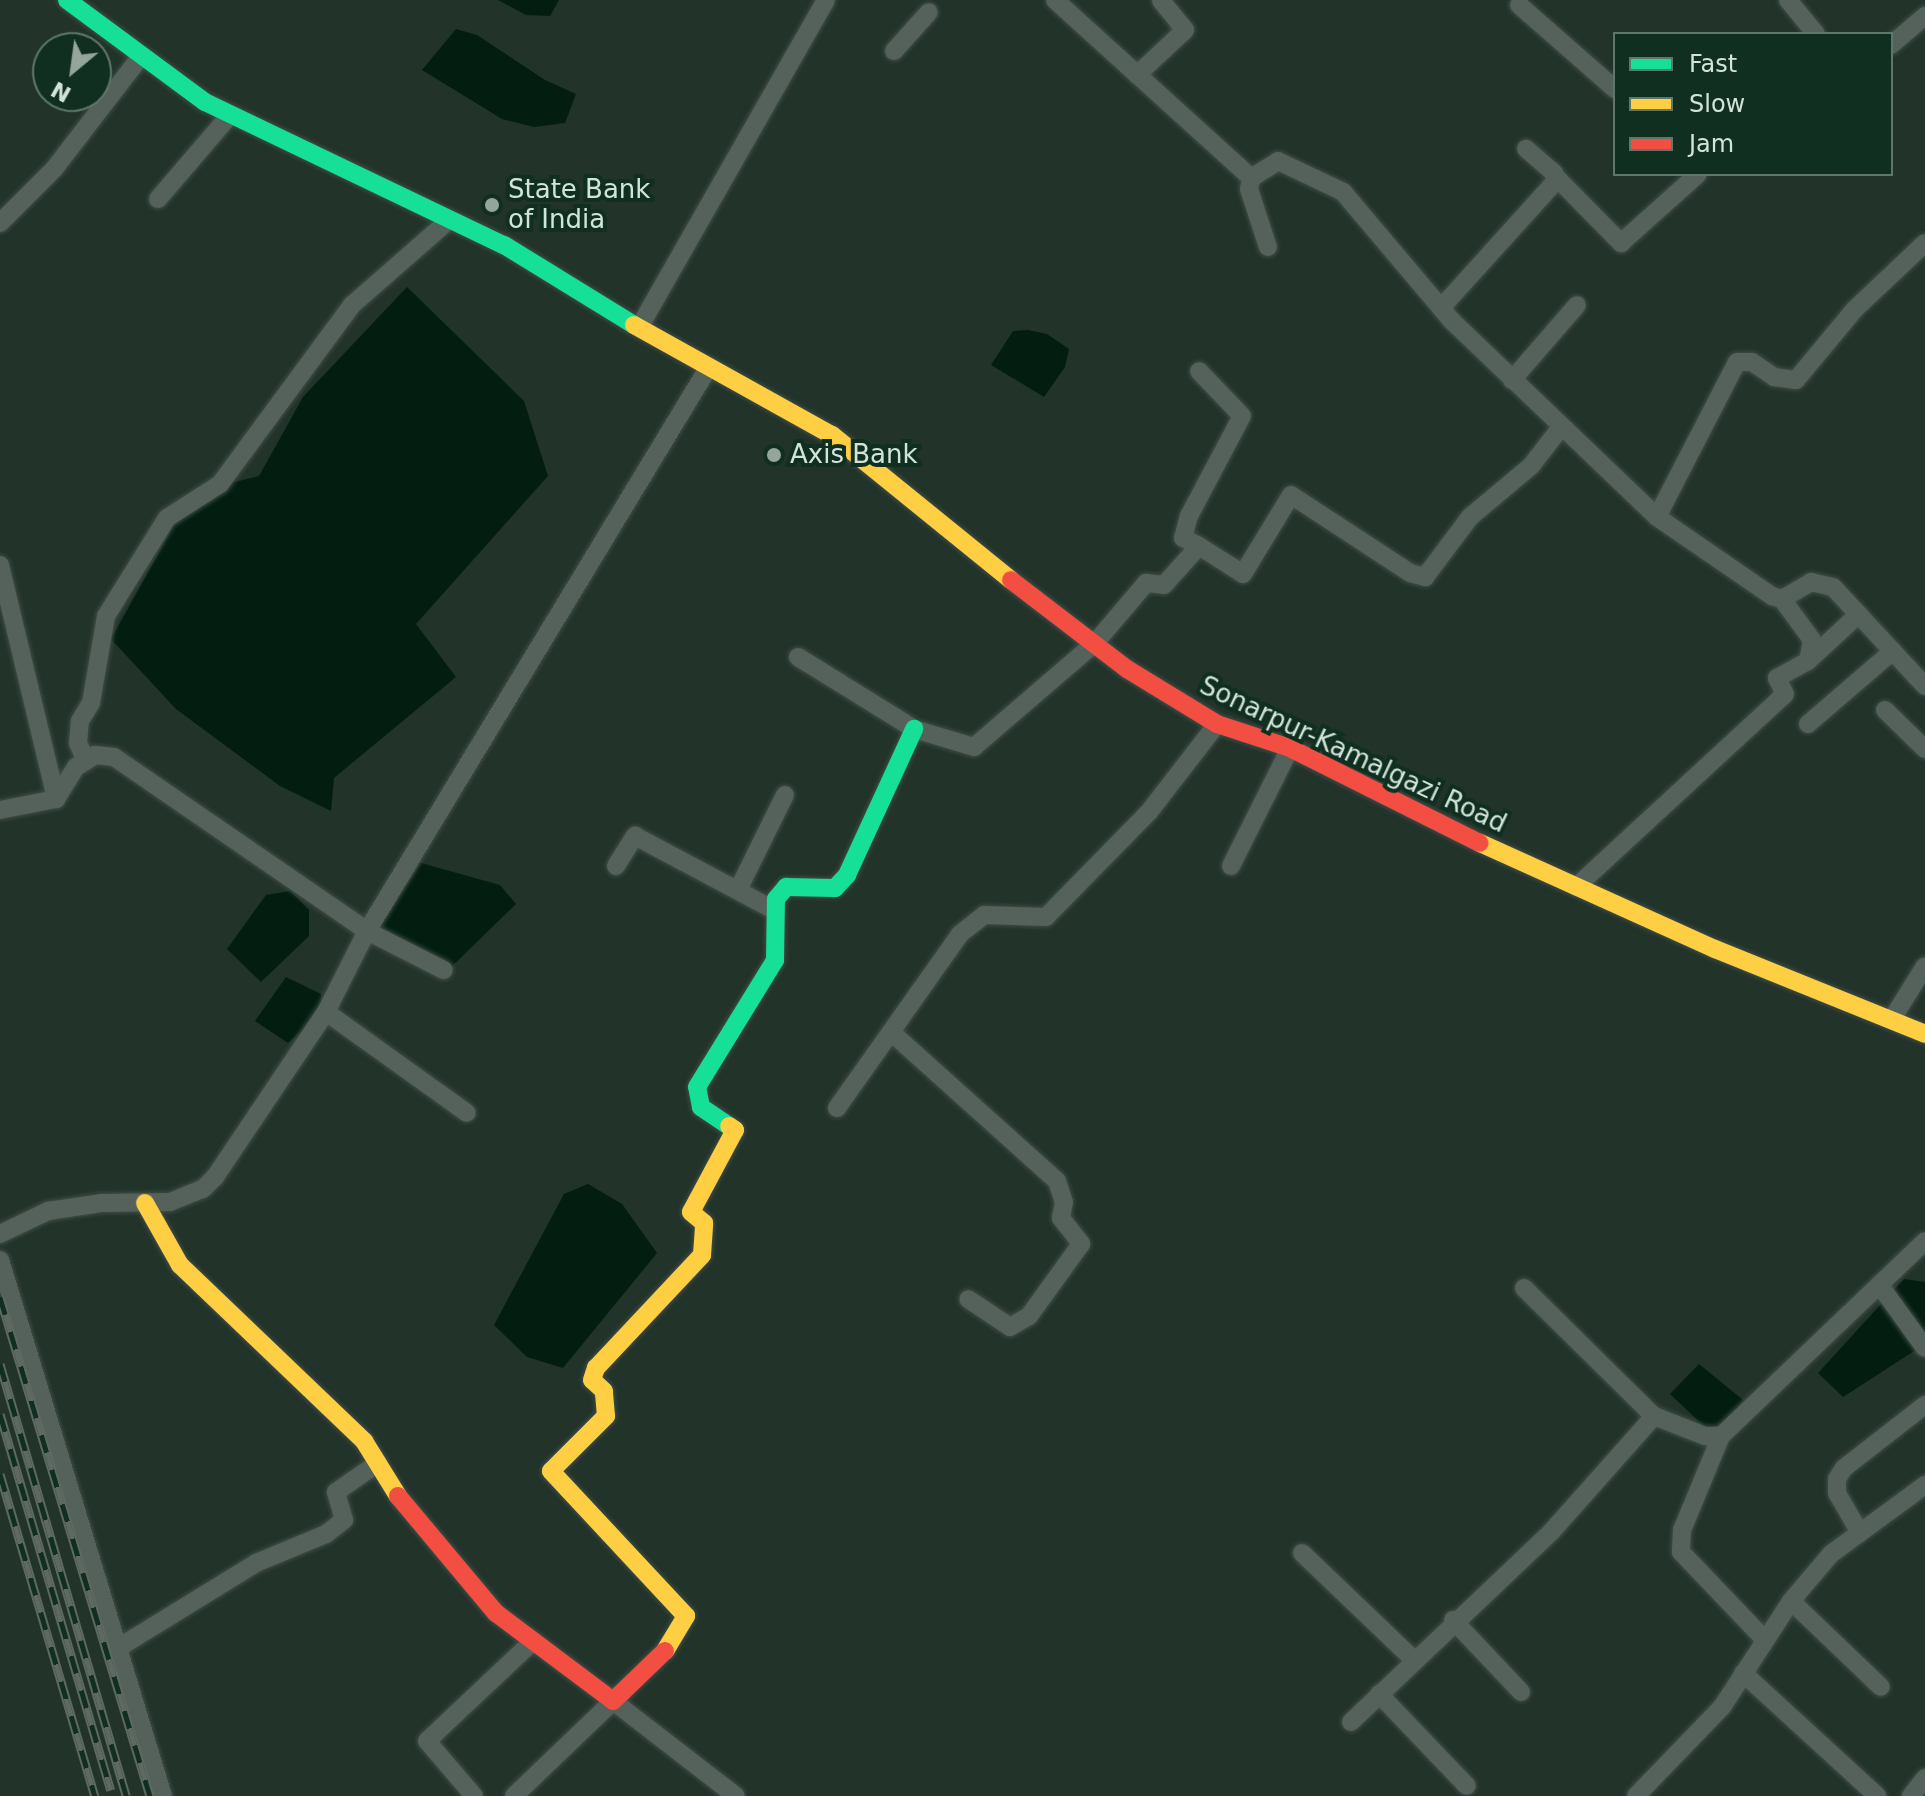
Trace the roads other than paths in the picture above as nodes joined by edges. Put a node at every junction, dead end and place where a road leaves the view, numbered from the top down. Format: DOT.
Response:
graph roads {
  1 [pos="826,0"];
  2 [pos="1055,0"];
  3 [pos="1161,0"];
  4 [pos="1788,0"];
  5 [pos="74,2"];
  6 [pos="1519,5"];
  7 [pos="929,12"];
  8 [pos="1925,16"];
  9 [pos="1814,32"];
  10 [pos="1893,43"];
  11 [pos="894,51"];
  12 [pos="141,56"];
  13 [pos="1137,75"];
  14 [pos="1613,87"];
  15 [pos="230,115"];
  16 [pos="1526,149"];
  17 [pos="1696,176"];
  18 [pos="1556,177"];
  19 [pos="1251,178"];
  20 [pos="158,199"];
  21 [pos="449,220"];
  22 [pos="0,223"];
  23 [pos="1925,243"];
  24 [pos="1268,247"];
  25 [pos="1577,305"];
  26 [pos="1441,308"];
  27 [pos="640,326"];
  28 [pos="707,370"];
  29 [pos="1199,371"];
  30 [pos="1512,380"];
  31 [pos="1561,427"];
  32 [pos="1657,517"];
  33 [pos="1199,546"];
  34 [pos="0,565"];
  35 [pos="1782,599"];
  36 [pos="1859,614"];
  37 [pos="1095,643"];
  38 [pos="1893,651"];
  39 [pos="798,657"];
  40 [pos="1808,661"];
  41 [pos="1925,686"];
  42 [pos="1885,710"];
  43 [pos="1217,724"];
  44 [pos="1808,724"];
  45 [pos="914,729"];
  46 [pos="1290,748"];
  47 [pos="1925,749"];
  48 [pos="86,761"];
  49 [pos="785,795"];
  50 [pos="56,799"];
  51 [pos="0,810"];
  52 [pos="616,866"];
  53 [pos="1231,866"];
  54 [pos="1576,887"];
  55 [pos="738,890"];
  56 [pos="774,910"];
  57 [pos="367,931"];
  58 [pos="1925,966"];
  59 [pos="444,970"];
  60 [pos="326,1012"];
  61 [pos="1892,1019"];
  62 [pos="891,1032"];
  63 [pos="1925,1034"];
  64 [pos="837,1108"];
  65 [pos="467,1113"];
  66 [pos="145,1203"];
  67 [pos="0,1234"];
  68 [pos="1925,1241"];
  69 [pos="0,1260"];
  70 [pos="1881,1287"];
  71 [pos="1524,1288"];
  72 [pos="968,1299"];
  73 [pos="1925,1348"];
  74 [pos="1925,1405"];
  75 [pos="1654,1416"];
  76 [pos="1721,1436"];
  77 [pos="378,1463"];
  78 [pos="1925,1485"];
  79 [pos="1860,1533"];
  80 [pos="1302,1553"];
  81 [pos="1791,1601"];
  82 [pos="1453,1620"];
  83 [pos="1765,1640"];
  84 [pos="533,1641"];
  85 [pos="118,1648"];
  86 [pos="1414,1660"];
  87 [pos="1743,1673"];
  88 [pos="1881,1687"];
  89 [pos="1521,1692"];
  90 [pos="1379,1694"];
  91 [pos="613,1701"];
  92 [pos="1351,1722"];
  93 [pos="1925,1778"];
  94 [pos="1467,1786"];
  95 [pos="163,1796"];
  96 [pos="474,1796"];
  97 [pos="514,1796"];
  98 [pos="736,1796"];
  99 [pos="1636,1796"];
  100 [pos="1877,1796"];
  101 [pos="1911,1796"];
  1 -- 27 [label="street"];
  2 -- 13 [label="street"];
  3 -- 13 [label="street"];
  4 -- 9 [label="street"];
  5 -- 12 [label="main road, Sonarpur-Kamalgazi Road"];
  6 -- 14 [label="street"];
  7 -- 11 [label="street"];
  8 -- 10 [label="street"];
  12 -- 15 [label="main road, Sonarpur-Kamalgazi Road"];
  12 -- 22 [label="street"];
  13 -- 19 [label="street"];
  15 -- 20 [label="street"];
  15 -- 21 [label="main road, Sonarpur-Kamalgazi Road"];
  16 -- 18 [label="street"];
  17 -- 18 [label="street"];
  18 -- 26 [label="street"];
  19 -- 24 [label="street"];
  19 -- 26 [label="street"];
  21 -- 27 [label="main road, Sonarpur-Kamalgazi Road"];
  21 -- 48 [label="street"];
  23 -- 32 [label="street"];
  25 -- 30 [label="street"];
  26 -- 30 [label="street"];
  27 -- 28 [label="main road, Sonarpur-Kamalgazi Road"];
  28 -- 37 [label="main road, Sonarpur-Kamalgazi Road"];
  28 -- 57 [label="street"];
  29 -- 33 [label="street"];
  30 -- 31 [label="street"];
  31 -- 32 [label="street"];
  31 -- 33 [label="street"];
  32 -- 35 [label="street"];
  33 -- 37 [label="street"];
  34 -- 50 [label="street"];
  35 -- 36 [label="street"];
  35 -- 40 [label="street"];
  36 -- 38 [label="street"];
  36 -- 40 [label="street"];
  37 -- 43 [label="main road, Sonarpur-Kamalgazi Road"];
  37 -- 45 [label="street"];
  38 -- 41 [label="street"];
  38 -- 44 [label="street"];
  39 -- 45 [label="street"];
  40 -- 54 [label="street"];
  42 -- 47 [label="street"];
  43 -- 46 [label="main road, Sonarpur-Kamalgazi Road"];
  43 -- 62 [label="street"];
  45 -- 56 [label="main road"];
  46 -- 53 [label="street"];
  46 -- 54 [label="main road, Sonarpur-Kamalgazi Road"];
  48 -- 50 [label="street"];
  48 -- 57 [label="street"];
  49 -- 55 [label="street"];
  50 -- 51 [label="street"];
  52 -- 55 [label="street"];
  54 -- 61 [label="main road, Sonarpur-Kamalgazi Road"];
  55 -- 56 [label="street"];
  56 -- 91 [label="main road"];
  57 -- 59 [label="street"];
  57 -- 60 [label="street"];
  58 -- 61 [label="street"];
  60 -- 65 [label="street"];
  60 -- 66 [label="street"];
  61 -- 63 [label="main road, Sonarpur-Kamalgazi Road"];
  62 -- 64 [label="street"];
  62 -- 72 [label="street"];
  66 -- 67 [label="street"];
  66 -- 77 [label="main road"];
  68 -- 70 [label="street"];
  69 -- 85 [label="street"];
  70 -- 73 [label="street"];
  70 -- 76 [label="street"];
  71 -- 75 [label="street"];
  74 -- 79 [label="street"];
  75 -- 76 [label="street"];
  75 -- 82 [label="street"];
  76 -- 83 [label="street"];
  77 -- 84 [label="main road"];
  77 -- 85 [label="street"];
  78 -- 79 [label="street"];
  79 -- 81 [label="street"];
  80 -- 86 [label="street"];
  81 -- 83 [label="street"];
  81 -- 88 [label="street"];
  82 -- 86 [label="street"];
  82 -- 89 [label="street"];
  83 -- 87 [label="street"];
  84 -- 91 [label="main road"];
  84 -- 96 [label="street"];
  85 -- 95 [label="street"];
  86 -- 90 [label="street"];
  87 -- 99 [label="street"];
  87 -- 100 [label="street"];
  90 -- 92 [label="street"];
  90 -- 94 [label="street"];
  91 -- 97 [label="street"];
  91 -- 98 [label="street"];
  93 -- 101 [label="street"];
}
